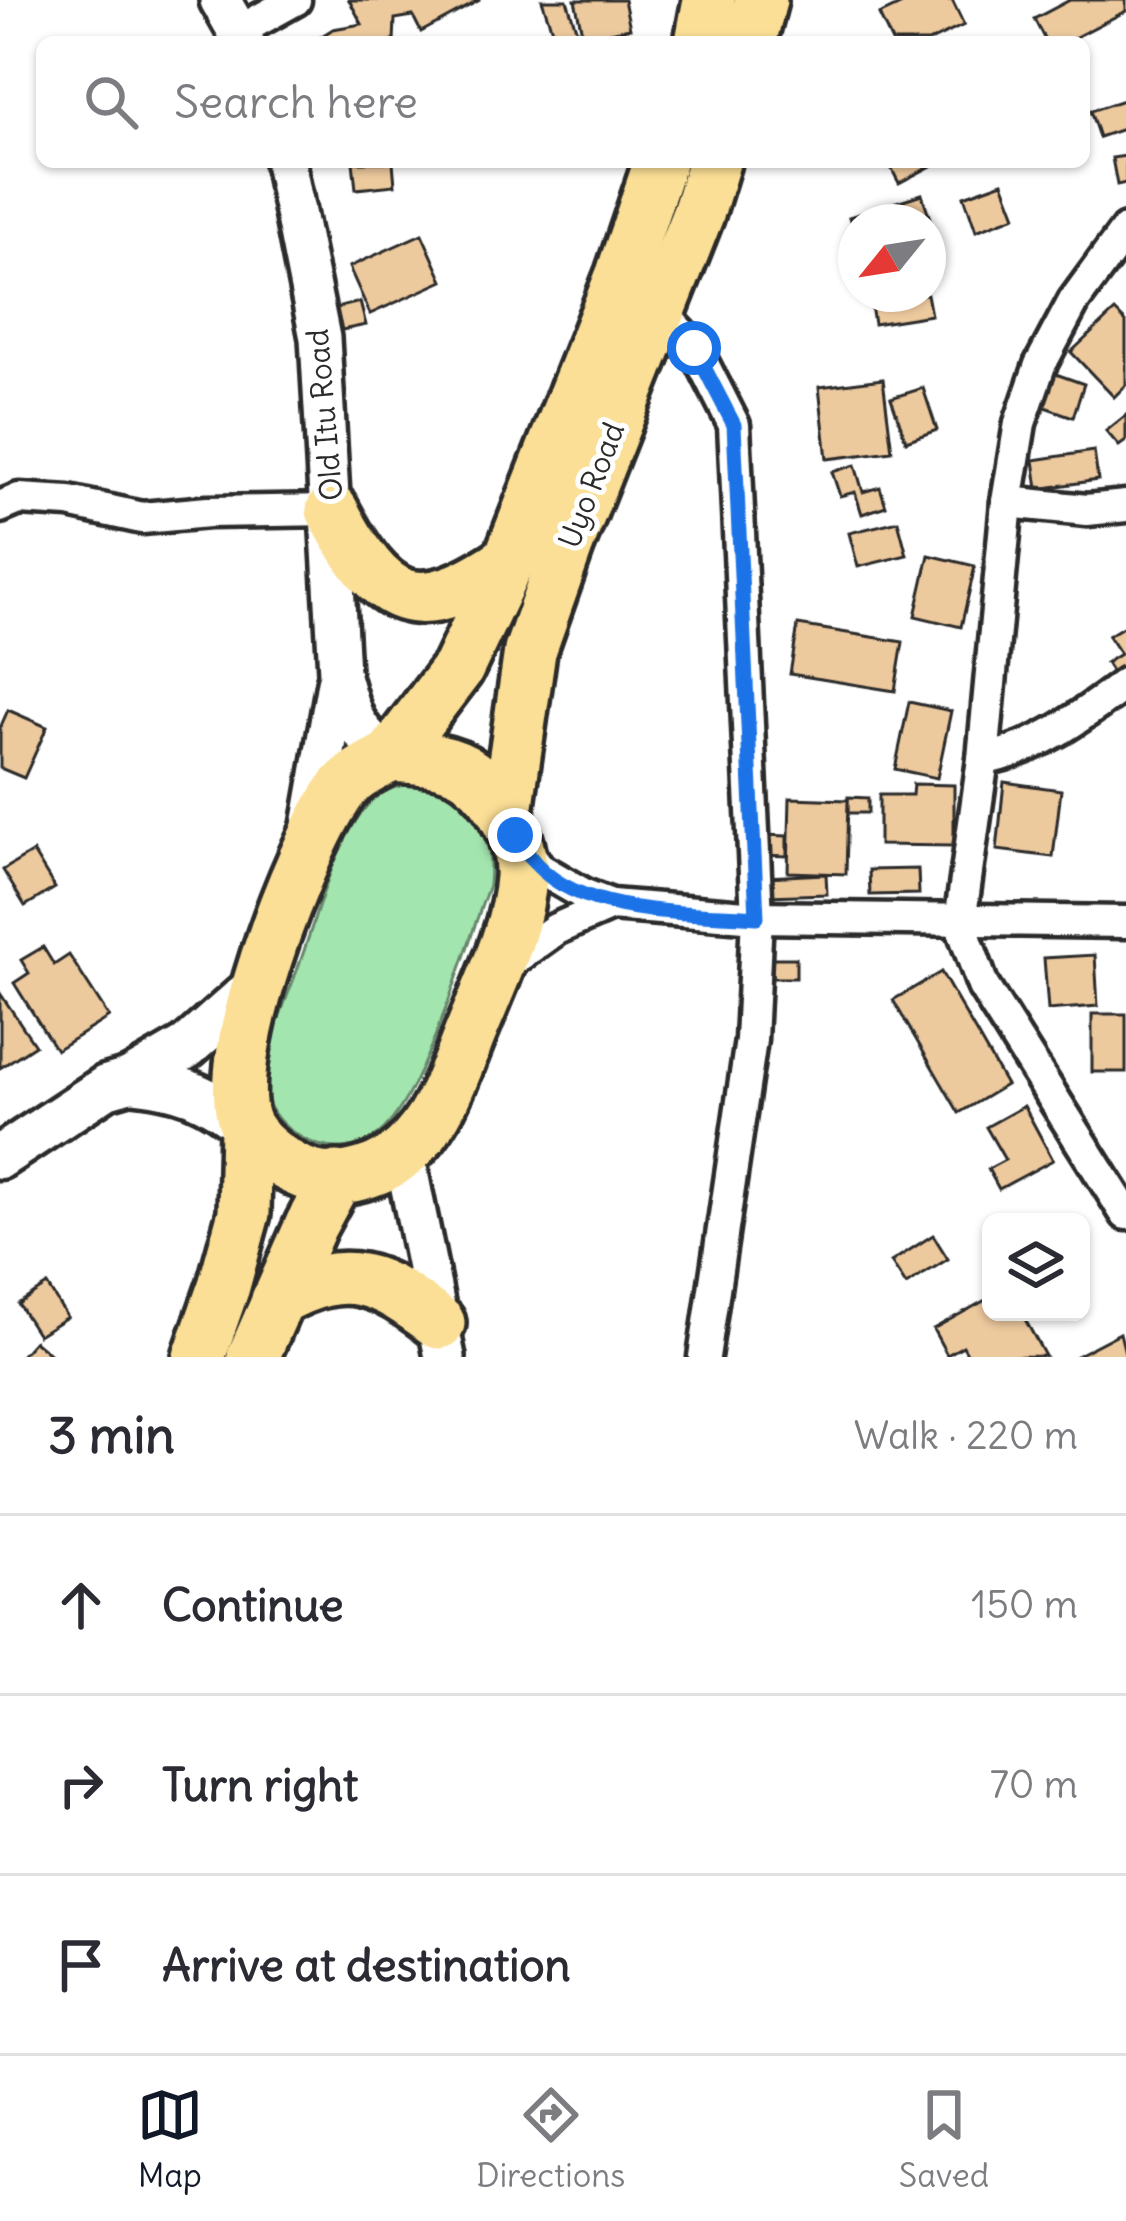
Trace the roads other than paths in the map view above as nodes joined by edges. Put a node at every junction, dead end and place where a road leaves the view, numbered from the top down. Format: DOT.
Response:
graph roads {
  1 [pos="295,0"];
  2 [pos="709,0"];
  3 [pos="761,0"];
  4 [pos="234,24"];
  5 [pos="702,36"];
  6 [pos="751,36"];
  7 [pos="286,168"];
  8 [pos="658,168"];
  9 [pos="712,168"];
  10 [pos="1124,236"];
  11 [pos="660,311"];
  12 [pos="1006,502"];
  13 [pos="1126,506"];
  14 [pos="0,507"];
  15 [pos="332,510"];
  16 [pos="509,560"];
  17 [pos="339,672"];
  18 [pos="1126,683"];
  19 [pos="391,756"];
  20 [pos="982,759"];
  21 [pos="511,827"];
  22 [pos="308,852"];
  23 [pos="611,905"];
  24 [pos="757,917"];
  25 [pos="960,922"];
  26 [pos="1126,922"];
  27 [pos="495,974"];
  28 [pos="257,985"];
  29 [pos="130,1080"];
  30 [pos="246,1127"];
  31 [pos="404,1153"];
  32 [pos="0,1157"];
  33 [pos="337,1178"];
  34 [pos="1126,1214"];
  35 [pos="277,1300"];
  36 [pos="442,1340"];
  37 [pos="199,1357"];
  38 [pos="254,1357"];
  39 [pos="704,1357"];
  1 -- 4 [label="street"];
  2 -- 5 [label="highway"];
  3 -- 6 [label="highway"];
  7 -- 15 [label="street, Old Itu Road"];
  8 -- 16 [label="highway, Uyo Road"];
  9 -- 11 [label="highway, Uyo Road"];
  10 -- 12 [label="street"];
  11 -- 21 [label="highway, Uyo Road"];
  11 -- 24 [label="street"];
  12 -- 13 [label="street"];
  12 -- 20 [label="street"];
  14 -- 15 [label="street"];
  15 -- 16 [label="highway"];
  15 -- 17 [label="street, Old Itu Road"];
  16 -- 19 [label="highway, Uyo Road"];
  17 -- 19 [label="street"];
  17 -- 22 [label="street"];
  18 -- 20 [label="street"];
  19 -- 21 [label="highway"];
  19 -- 22 [label="highway, Uyo Road"];
  20 -- 25 [label="street"];
  21 -- 23 [label="street"];
  21 -- 27 [label="highway, Uyo Road"];
  22 -- 28 [label="highway, Uyo Road"];
  23 -- 24 [label="street"];
  23 -- 27 [label="street"];
  24 -- 25 [label="street"];
  24 -- 39 [label="street"];
  25 -- 26 [label="street"];
  25 -- 34 [label="street"];
  27 -- 31 [label="highway, Uyo Road"];
  28 -- 29 [label="main road"];
  28 -- 30 [label="highway, Uyo Road"];
  29 -- 30 [label="main road"];
  29 -- 32 [label="main road"];
  30 -- 33 [label="highway"];
  30 -- 37 [label="highway, Uyo Road"];
  31 -- 33 [label="highway"];
  31 -- 36 [label="street"];
  33 -- 35 [label="highway"];
  35 -- 36 [label="highway"];
  35 -- 38 [label="highway"];
}
